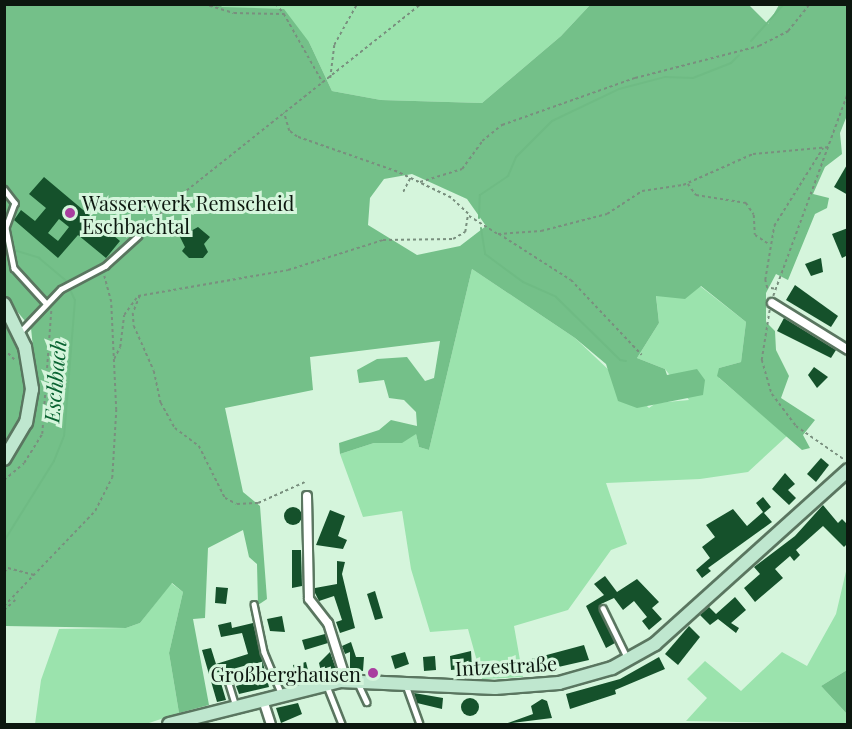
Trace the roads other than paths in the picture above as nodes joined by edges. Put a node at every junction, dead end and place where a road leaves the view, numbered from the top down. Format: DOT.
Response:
graph roads {
  1 [pos="4,189"];
  2 [pos="138,236"];
  3 [pos="45,302"];
  4 [pos="771,303"];
  5 [pos="4,304"];
  6 [pos="20,332"];
  7 [pos="848,350"];
  8 [pos="4,459"];
  9 [pos="848,470"];
  10 [pos="307,496"];
  11 [pos="254,604"];
  12 [pos="603,608"];
  13 [pos="629,661"];
  14 [pos="249,672"];
  15 [pos="352,680"];
  16 [pos="326,683"];
  17 [pos="406,684"];
  18 [pos="282,695"];
  19 [pos="263,700"];
  20 [pos="368,702"];
  21 [pos="236,707"];
  22 [pos="169,724"];
  23 [pos="271,724"];
  24 [pos="342,724"];
  25 [pos="420,724"];
  1 -- 3 [label="lane"];
  2 -- 3 [label="lane"];
  3 -- 6 [label="lane"];
  4 -- 7 [label="street"];
  5 -- 6 [label="main road"];
  6 -- 8 [label="main road"];
  9 -- 13 [label="main road, Intzestraße"];
  10 -- 15 [label="street"];
  11 -- 18 [label="lane"];
  12 -- 13 [label="lane"];
  13 -- 17 [label="main road, Intzestraße"];
  14 -- 21 [label="lane"];
  15 -- 16 [label="main road, Intzestraße"];
  15 -- 17 [label="main road, Intzestraße"];
  15 -- 20 [label="lane"];
  16 -- 18 [label="main road, Intzestraße"];
  16 -- 24 [label="lane"];
  17 -- 25 [label="lane"];
  18 -- 19 [label="main road, Intzestraße"];
  19 -- 21 [label="main road, Intzestraße"];
  19 -- 23 [label="street"];
  21 -- 22 [label="main road, Intzestraße"];
}
